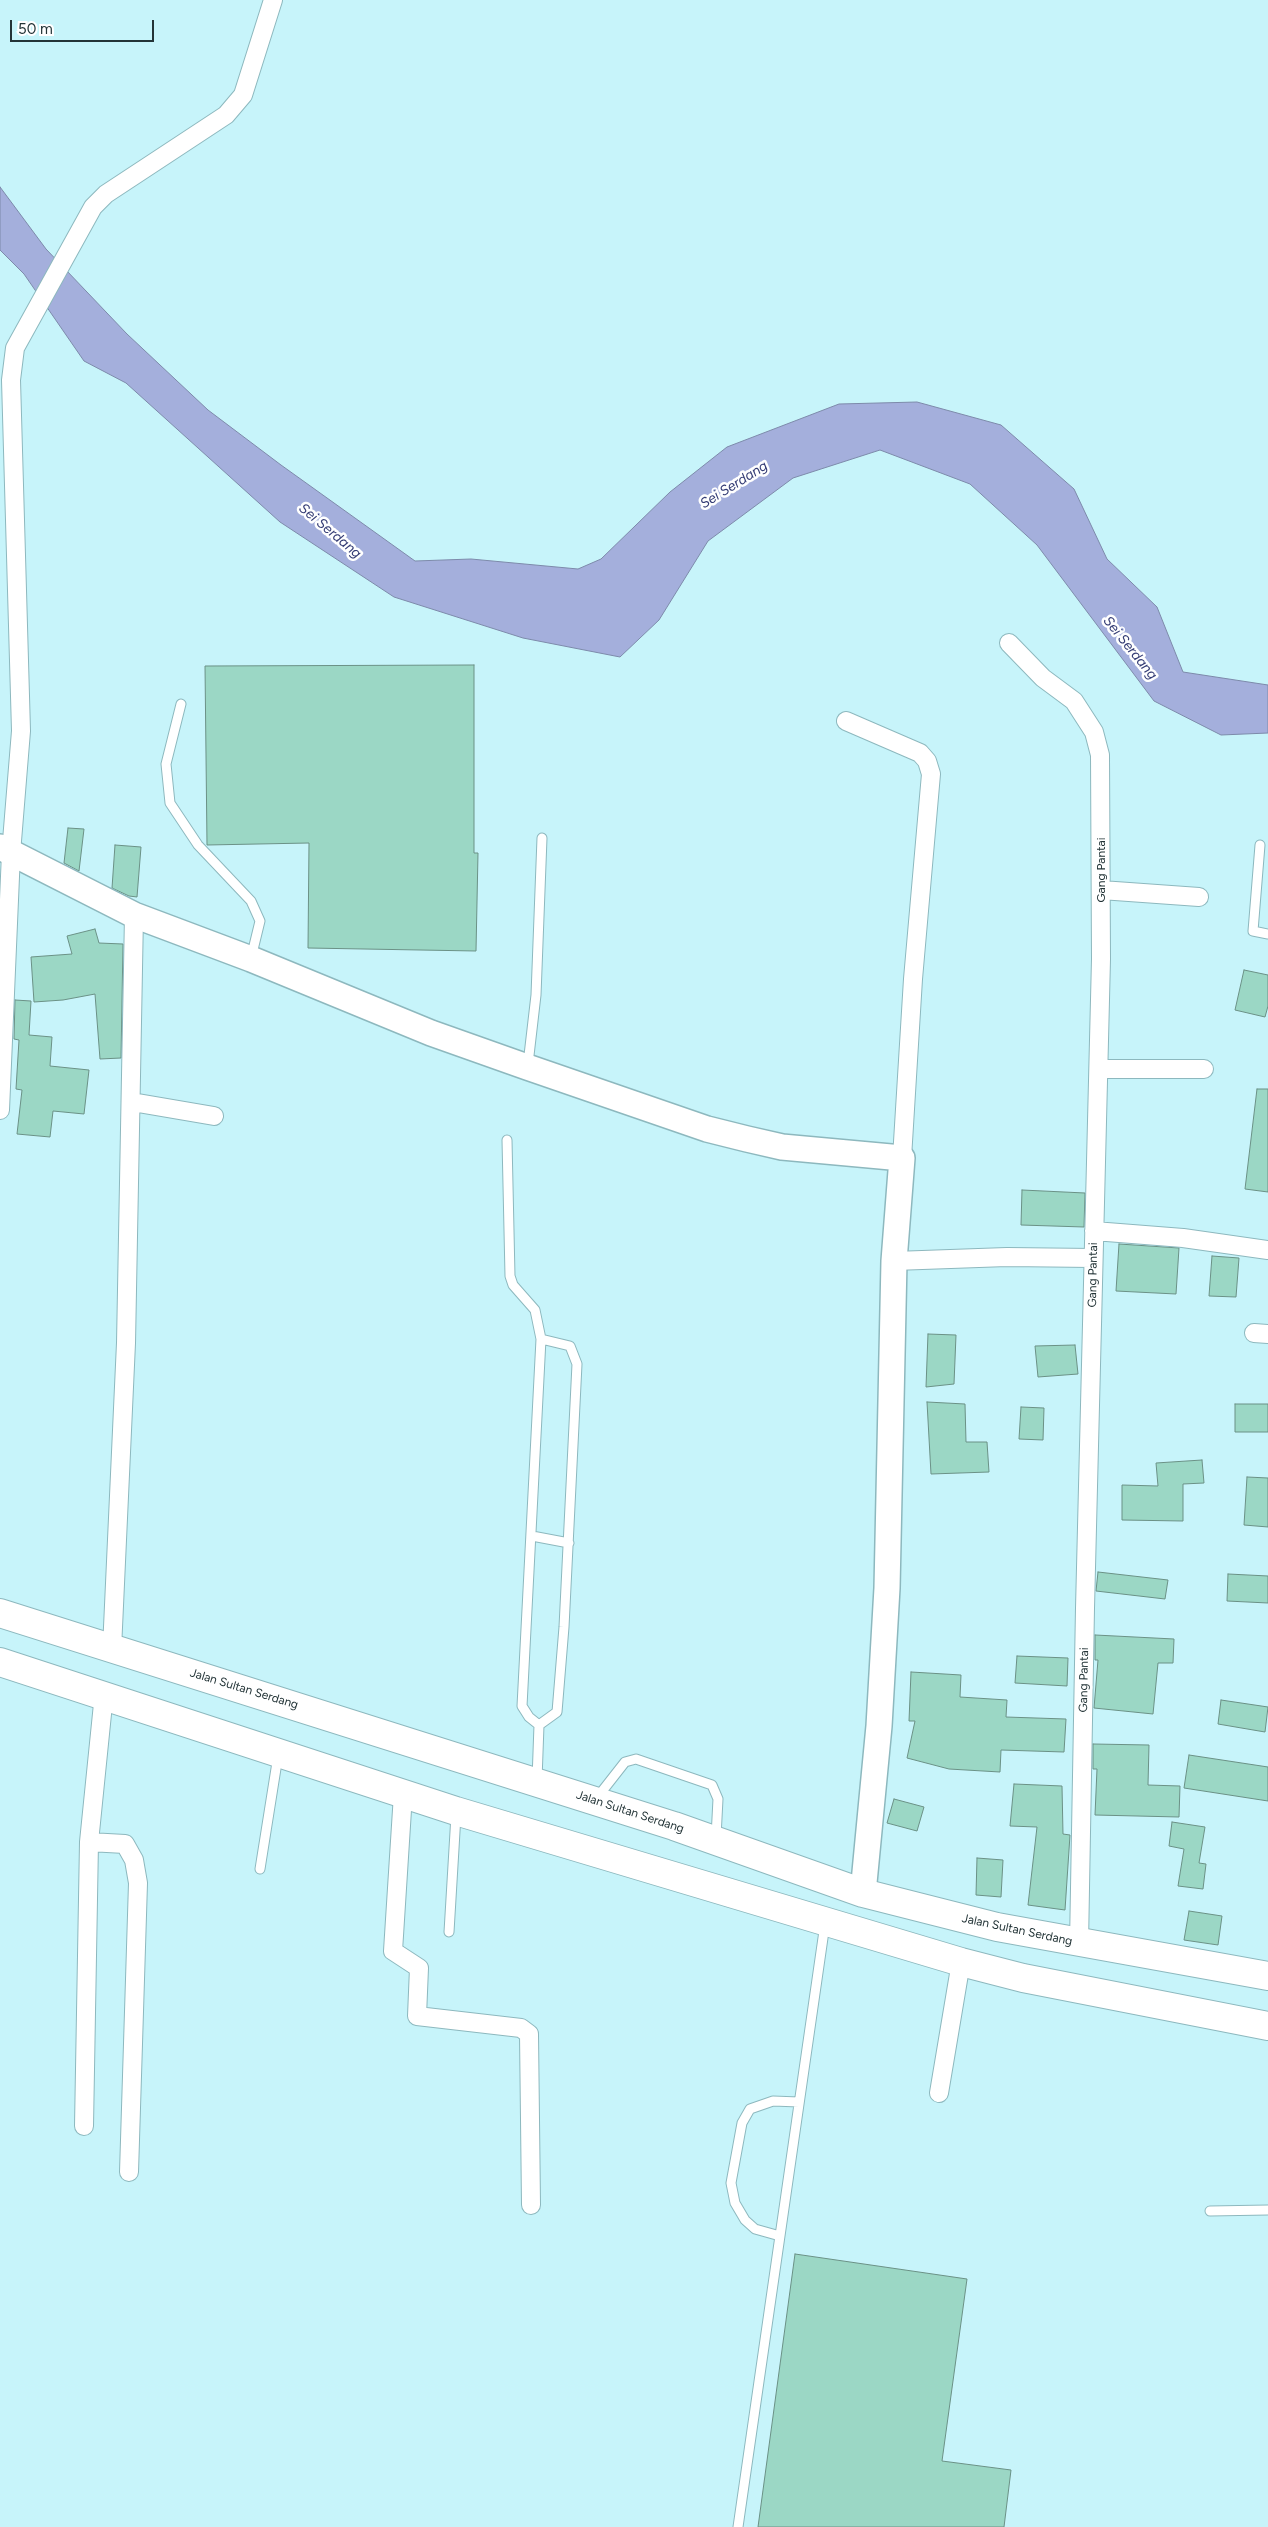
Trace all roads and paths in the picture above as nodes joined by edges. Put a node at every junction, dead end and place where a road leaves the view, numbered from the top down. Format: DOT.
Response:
graph roads {
  1 [pos="273,0"];
  2 [pos="1009,643"];
  3 [pos="181,704"];
  4 [pos="846,721"];
  5 [pos="542,838"];
  6 [pos="1260,845"];
  7 [pos="6,850"];
  8 [pos="1101,890"];
  9 [pos="1199,897"];
  10 [pos="134,915"];
  11 [pos="1268,934"];
  12 [pos="251,959"];
  13 [pos="528,1067"];
  14 [pos="1100,1069"];
  15 [pos="1204,1069"];
  16 [pos="132,1102"];
  17 [pos="0,1110"];
  18 [pos="214,1116"];
  19 [pos="507,1140"];
  20 [pos="902,1158"];
  21 [pos="1094,1231"];
  22 [pos="1268,1250"];
  23 [pos="1093,1258"];
  24 [pos="894,1261"];
  25 [pos="541,1339"];
  26 [pos="532,1536"];
  27 [pos="569,1543"];
  28 [pos="0,1612"];
  29 [pos="112,1649"];
  30 [pos="0,1662"];
  31 [pos="104,1694"];
  32 [pos="538,1725"];
  33 [pos="279,1753"];
  34 [pos="536,1782"];
  35 [pos="403,1794"];
  36 [pos="594,1801"];
  37 [pos="456,1811"];
  38 [pos="716,1841"];
  39 [pos="89,1842"];
  40 [pos="260,1869"];
  41 [pos="863,1893"];
  42 [pos="825,1921"];
  43 [pos="449,1932"];
  44 [pos="1079,1944"];
  45 [pos="961,1962"];
  46 [pos="1268,1976"];
  47 [pos="1268,2026"];
  48 [pos="940,2093"];
  49 [pos="799,2102"];
  50 [pos="84,2126"];
  51 [pos="129,2172"];
  52 [pos="531,2205"];
  53 [pos="1268,2210"];
  54 [pos="1210,2211"];
  55 [pos="780,2236"];
  56 [pos="738,2527"];
  1 -- 7 [label="street"];
  2 -- 8 [label="street, Gang Pantai"];
  3 -- 12 [label="lane"];
  4 -- 20 [label="street"];
  5 -- 13 [label="lane"];
  6 -- 11 [label="lane"];
  7 -- 10 [label="street"];
  7 -- 17 [label="street"];
  8 -- 9 [label="street"];
  8 -- 14 [label="street, Gang Pantai"];
  10 -- 12 [label="street"];
  10 -- 16 [label="street"];
  12 -- 13 [label="street"];
  13 -- 20 [label="street"];
  14 -- 15 [label="street"];
  14 -- 21 [label="street, Gang Pantai"];
  16 -- 18 [label="street"];
  16 -- 29 [label="street"];
  19 -- 25 [label="lane"];
  20 -- 24 [label="street"];
  21 -- 22 [label="street"];
  21 -- 23 [label="street, Gang Pantai"];
  23 -- 24 [label="street"];
  23 -- 44 [label="street, Gang Pantai"];
  24 -- 41 [label="street"];
  25 -- 26 [label="lane"];
  25 -- 27 [label="lane"];
  26 -- 27 [label="lane"];
  26 -- 32 [label="lane"];
  27 -- 32 [label="lane"];
  28 -- 29 [label="highway, Jalan Sultan Serdang"];
  29 -- 34 [label="highway, Jalan Sultan Serdang"];
  30 -- 31 [label="highway"];
  31 -- 33 [label="highway"];
  31 -- 39 [label="street"];
  32 -- 34 [label="lane"];
  33 -- 35 [label="highway"];
  33 -- 40 [label="lane"];
  34 -- 36 [label="highway, Jalan Sultan Serdang"];
  35 -- 37 [label="highway"];
  35 -- 52 [label="street"];
  36 -- 38 [label="highway, Jalan Sultan Serdang"];
  36 -- 38 [label="lane"];
  37 -- 42 [label="highway"];
  37 -- 43 [label="lane"];
  38 -- 41 [label="highway, Jalan Sultan Serdang"];
  39 -- 50 [label="street"];
  39 -- 51 [label="street"];
  41 -- 44 [label="highway, Jalan Sultan Serdang"];
  42 -- 45 [label="highway"];
  42 -- 49 [label="lane"];
  44 -- 46 [label="highway, Jalan Sultan Serdang"];
  45 -- 47 [label="highway"];
  45 -- 48 [label="street"];
  49 -- 55 [label="lane"];
  49 -- 55 [label="lane"];
  53 -- 54 [label="lane"];
  55 -- 56 [label="lane"];
}
